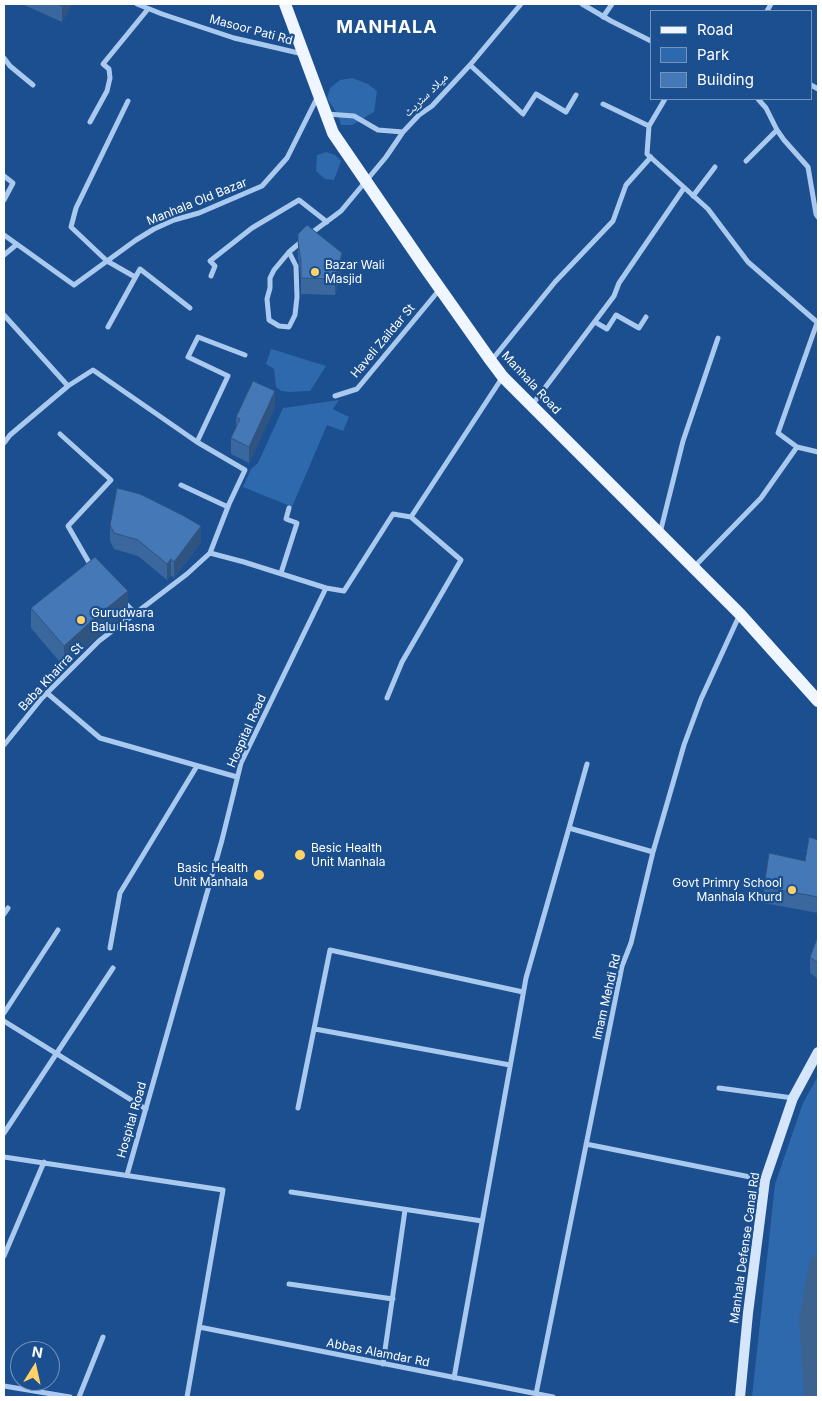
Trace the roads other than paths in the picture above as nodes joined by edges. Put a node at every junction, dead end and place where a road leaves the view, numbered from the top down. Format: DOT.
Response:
graph roads {
  1 [pos="137,4"];
  2 [pos="285,4"];
  3 [pos="522,4"];
  4 [pos="582,4"];
  5 [pos="612,4"];
  6 [pos="148,9"];
  7 [pos="604,17"];
  8 [pos="650,41"];
  9 [pos="303,54"];
  10 [pos="4,58"];
  11 [pos="470,65"];
  12 [pos="33,85"];
  13 [pos="318,95"];
  14 [pos="576,95"];
  15 [pos="664,100"];
  16 [pos="759,100"];
  17 [pos="128,101"];
  18 [pos="603,104"];
  19 [pos="326,113"];
  20 [pos="90,122"];
  21 [pos="649,126"];
  22 [pos="777,130"];
  23 [pos="402,132"];
  24 [pos="651,157"];
  25 [pos="746,161"];
  26 [pos="715,167"];
  27 [pos="4,176"];
  28 [pos="365,180"];
  29 [pos="684,188"];
  30 [pos="693,196"];
  31 [pos="4,200"];
  32 [pos="818,217"];
  33 [pos="327,222"];
  34 [pos="4,235"];
  35 [pos="16,245"];
  36 [pos="290,252"];
  37 [pos="4,255"];
  38 [pos="108,261"];
  39 [pos="210,276"];
  40 [pos="135,277"];
  41 [pos="440,289"];
  42 [pos="190,308"];
  43 [pos="4,315"];
  44 [pos="646,317"];
  45 [pos="595,322"];
  46 [pos="818,323"];
  47 [pos="108,327"];
  48 [pos="718,338"];
  49 [pos="246,355"];
  50 [pos="491,361"];
  51 [pos="503,377"];
  52 [pos="68,386"];
  53 [pos="335,396"];
  54 [pos="532,406"];
  55 [pos="60,434"];
  56 [pos="197,442"];
  57 [pos="4,443"];
  58 [pos="797,447"];
  59 [pos="818,452"];
  60 [pos="181,485"];
  61 [pos="228,507"];
  62 [pos="290,508"];
  63 [pos="411,517"];
  64 [pos="660,533"];
  65 [pos="210,554"];
  66 [pos="694,567"];
  67 [pos="94,571"];
  68 [pos="281,573"];
  69 [pos="326,588"];
  70 [pos="116,594"];
  71 [pos="135,613"];
  72 [pos="740,614"];
  73 [pos="47,693"];
  74 [pos="387,698"];
  75 [pos="818,701"];
  76 [pos="4,746"];
  77 [pos="587,764"];
  78 [pos="196,766"];
  79 [pos="238,777"];
  80 [pos="569,828"];
  81 [pos="653,852"];
  82 [pos="8,908"];
  83 [pos="4,914"];
  84 [pos="58,930"];
  85 [pos="110,948"];
  86 [pos="114,968"];
  87 [pos="523,992"];
  88 [pos="4,1014"];
  89 [pos="4,1021"];
  90 [pos="315,1029"];
  91 [pos="818,1052"];
  92 [pos="56,1054"];
  93 [pos="510,1065"];
  94 [pos="719,1088"];
  95 [pos="793,1098"];
  96 [pos="298,1108"];
  97 [pos="146,1109"];
  98 [pos="4,1133"];
  99 [pos="586,1144"];
  100 [pos="4,1157"];
  101 [pos="44,1162"];
  102 [pos="127,1175"];
  103 [pos="765,1180"];
  104 [pos="291,1192"];
  105 [pos="405,1210"];
  106 [pos="482,1221"];
  107 [pos="4,1256"];
  108 [pos="289,1284"];
  109 [pos="393,1299"];
  110 [pos="199,1327"];
  111 [pos="103,1337"];
  112 [pos="383,1364"];
  113 [pos="454,1378"];
  114 [pos="4,1386"];
  115 [pos="537,1396"];
  116 [pos="70,1397"];
  117 [pos="79,1397"];
  118 [pos="187,1397"];
  119 [pos="553,1397"];
  120 [pos="740,1397"];
  1 -- 6 [label="street, Masoor Pati Rd"];
  2 -- 9 [label="main road, Manhala Road"];
  3 -- 11 [label="street, میلاد سٹریٹ"];
  4 -- 7 [label="street"];
  5 -- 7 [label="street"];
  6 -- 9 [label="street, Masoor Pati Rd"];
  6 -- 20 [label="street"];
  7 -- 8 [label="street"];
  9 -- 13 [label="main road, Manhala Road"];
  10 -- 12 [label="street"];
  11 -- 14 [label="street"];
  11 -- 23 [label="street, میلاد سٹریٹ"];
  13 -- 19 [label="main road, Manhala Road"];
  13 -- 38 [label="street, Manhala Old Bazar"];
  15 -- 21 [label="street"];
  16 -- 22 [label="street"];
  17 -- 38 [label="street"];
  18 -- 21 [label="street"];
  19 -- 23 [label="street"];
  19 -- 28 [label="main road, Manhala Road"];
  21 -- 24 [label="street"];
  22 -- 25 [label="street"];
  22 -- 32 [label="street"];
  23 -- 28 [label="street, میلاد سٹریٹ"];
  24 -- 29 [label="street"];
  24 -- 50 [label="street"];
  26 -- 30 [label="street"];
  27 -- 31 [label="street"];
  28 -- 33 [label="street, میلاد سٹریٹ"];
  28 -- 41 [label="main road, Manhala Road"];
  29 -- 30 [label="street"];
  29 -- 45 [label="street"];
  30 -- 46 [label="street"];
  33 -- 36 [label="street, میلاد سٹریٹ"];
  33 -- 39 [label="street"];
  34 -- 35 [label="street, Manhala Old Bazar"];
  35 -- 37 [label="street"];
  35 -- 38 [label="street, Manhala Old Bazar"];
  36 -- 36 [label="street, میلاد سٹریٹ"];
  38 -- 40 [label="street"];
  40 -- 42 [label="street"];
  40 -- 47 [label="street"];
  41 -- 50 [label="main road, Manhala Road"];
  41 -- 53 [label="street, Haveli Zaildar St"];
  43 -- 52 [label="street"];
  44 -- 45 [label="street"];
  45 -- 54 [label="street"];
  46 -- 58 [label="street"];
  48 -- 64 [label="street"];
  49 -- 56 [label="street"];
  50 -- 51 [label="main road, Manhala Road"];
  51 -- 54 [label="main road, Manhala Road"];
  51 -- 63 [label="street"];
  52 -- 56 [label="street"];
  52 -- 57 [label="street"];
  54 -- 64 [label="main road, Manhala Road"];
  55 -- 67 [label="street"];
  56 -- 61 [label="street"];
  58 -- 59 [label="street"];
  58 -- 66 [label="street"];
  60 -- 61 [label="street"];
  61 -- 65 [label="street"];
  62 -- 68 [label="street"];
  63 -- 69 [label="street"];
  63 -- 74 [label="street"];
  64 -- 66 [label="main road, Manhala Road"];
  65 -- 68 [label="street"];
  65 -- 71 [label="street, Baba Khairra St"];
  66 -- 72 [label="main road, Manhala Road"];
  68 -- 69 [label="street"];
  69 -- 79 [label="street, Hospital Road"];
  70 -- 71 [label="street"];
  71 -- 73 [label="street, Baba Khairra St"];
  72 -- 75 [label="main road, Manhala Road"];
  72 -- 81 [label="street, Imam Mehdi Rd"];
  73 -- 76 [label="street, Baba Khairra St"];
  73 -- 78 [label="street"];
  77 -- 80 [label="street"];
  78 -- 79 [label="street"];
  78 -- 85 [label="street"];
  79 -- 97 [label="street, Hospital Road"];
  80 -- 81 [label="street"];
  80 -- 87 [label="street"];
  81 -- 99 [label="street, Imam Mehdi Rd"];
  82 -- 83 [label="street"];
  84 -- 88 [label="street"];
  86 -- 92 [label="street"];
  87 -- 90 [label="street"];
  87 -- 93 [label="street"];
  89 -- 92 [label="street"];
  90 -- 93 [label="street"];
  90 -- 96 [label="street"];
  91 -- 95 [label="street, Manhala Defense Canal Rd"];
  92 -- 97 [label="street"];
  92 -- 98 [label="street"];
  93 -- 106 [label="street"];
  94 -- 95 [label="street"];
  95 -- 103 [label="street, Manhala Defense Canal Rd"];
  97 -- 102 [label="street, Hospital Road"];
  99 -- 103 [label="street"];
  99 -- 115 [label="street, Imam Mehdi Rd"];
  100 -- 101 [label="street"];
  101 -- 102 [label="street"];
  101 -- 107 [label="street"];
  102 -- 110 [label="street"];
  103 -- 120 [label="street, Manhala Defense Canal Rd"];
  104 -- 105 [label="street"];
  105 -- 106 [label="street"];
  105 -- 109 [label="street"];
  106 -- 113 [label="street"];
  108 -- 109 [label="street"];
  109 -- 112 [label="street"];
  110 -- 112 [label="street, Abbas Alamdar Rd"];
  110 -- 118 [label="street"];
  111 -- 117 [label="street"];
  112 -- 113 [label="street, Abbas Alamdar Rd"];
  113 -- 115 [label="street, Abbas Alamdar Rd"];
  114 -- 116 [label="street"];
  115 -- 119 [label="street, Abbas Alamdar Rd"];
}
